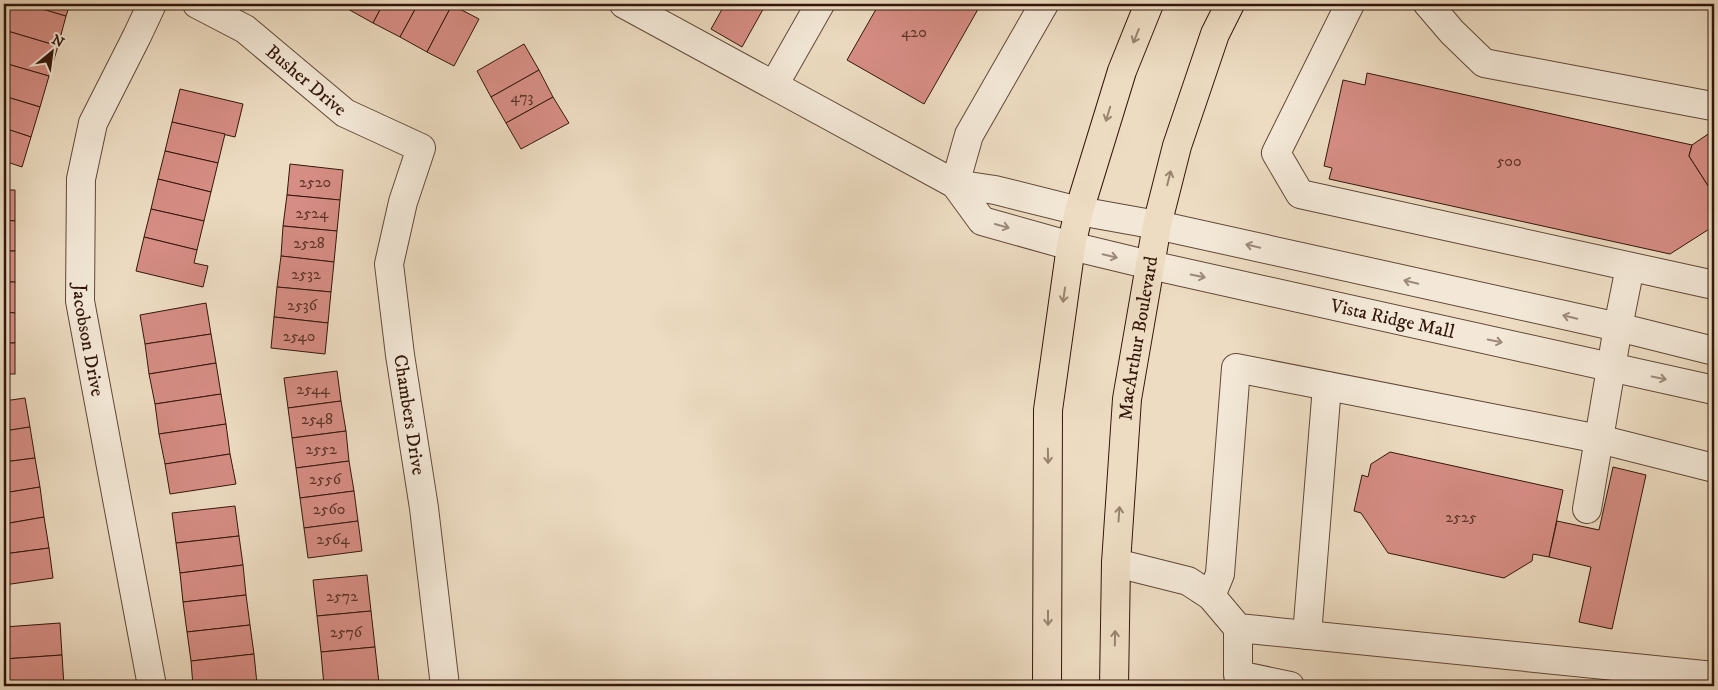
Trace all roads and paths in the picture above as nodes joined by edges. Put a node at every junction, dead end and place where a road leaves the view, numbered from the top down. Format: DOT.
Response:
graph roads {
  1 [pos="152,4"];
  2 [pos="197,4"];
  3 [pos="624,4"];
  4 [pos="820,4"];
  5 [pos="1044,4"];
  6 [pos="1149,4"];
  7 [pos="1222,4"];
  8 [pos="1230,4"];
  9 [pos="1350,4"];
  10 [pos="1428,4"];
  11 [pos="1215,34"];
  12 [pos="774,85"];
  13 [pos="1714,104"];
  14 [pos="421,148"];
  15 [pos="955,184"];
  16 [pos="1079,211"];
  17 [pos="1157,225"];
  18 [pos="1071,246"];
  19 [pos="1150,265"];
  20 [pos="1630,267"];
  21 [pos="1714,285"];
  22 [pos="1618,327"];
  23 [pos="1714,350"];
  24 [pos="1612,367"];
  25 [pos="1327,386"];
  26 [pos="1714,390"];
  27 [pos="1599,439"];
  28 [pos="1714,468"];
  29 [pos="1588,509"];
  30 [pos="1116,562"];
  31 [pos="1211,596"];
  32 [pos="1238,628"];
  33 [pos="1307,635"];
  34 [pos="1714,676"];
  35 [pos="152,686"];
  36 [pos="445,686"];
  37 [pos="1047,686"];
  38 [pos="1114,686"];
  39 [pos="1290,686"];
  1 -- 35 [label="street, Jacobson Drive"];
  2 -- 14 [label="street, Busher Drive"];
  3 -- 12 [label="street"];
  4 -- 12 [label="street"];
  5 -- 15 [label="street"];
  6 -- 16 [label="main road, one-way"];
  7 -- 11 [label="main road"];
  8 -- 11 [label="main road, MacArthur Boulevard"];
  9 -- 20 [label="street"];
  10 -- 13 [label="street"];
  17 -- 11 [label="main road, MacArthur Boulevard, one-way"];
  12 -- 15 [label="street"];
  14 -- 36 [label="street, Chambers Drive"];
  15 -- 16 [label="street"];
  15 -- 18 [label="street, Vista Ridge Mall, one-way"];
  16 -- 17 [label="street"];
  16 -- 18 [label="main road"];
  17 -- 19 [label="main road, MacArthur Boulevard"];
  22 -- 17 [label="street, one-way"];
  18 -- 19 [label="street, Vista Ridge Mall, one-way"];
  18 -- 37 [label="main road, one-way"];
  19 -- 24 [label="street, Vista Ridge Mall, one-way"];
  30 -- 19 [label="main road, MacArthur Boulevard, one-way"];
  20 -- 21 [label="street"];
  20 -- 22 [label="street"];
  22 -- 23 [label="street"];
  22 -- 24 [label="street"];
  24 -- 26 [label="street, Vista Ridge Mall, one-way"];
  24 -- 27 [label="street"];
  25 -- 27 [label="street"];
  25 -- 31 [label="street"];
  25 -- 33 [label="street"];
  27 -- 28 [label="street"];
  27 -- 29 [label="street"];
  30 -- 31 [label="street"];
  38 -- 30 [label="main road, MacArthur Boulevard, one-way"];
  31 -- 32 [label="street"];
  32 -- 33 [label="street"];
  32 -- 39 [label="street"];
  33 -- 34 [label="street"];
}
